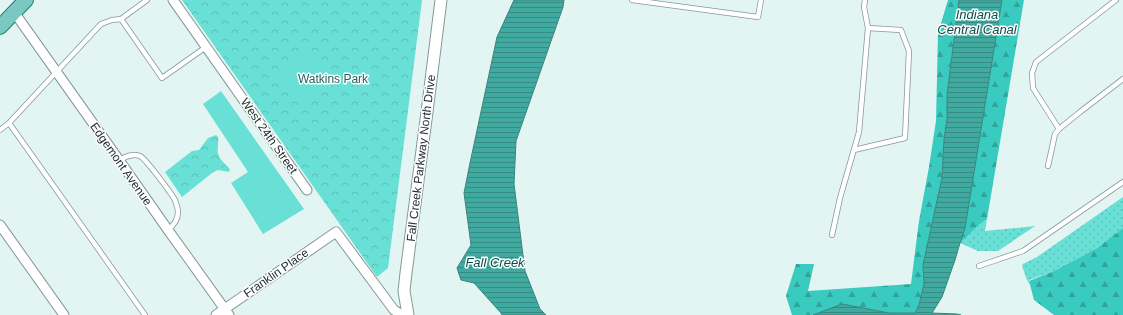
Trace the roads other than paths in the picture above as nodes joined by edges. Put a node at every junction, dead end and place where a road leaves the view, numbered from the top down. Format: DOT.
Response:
graph roads {
  1 [pos="26,0"];
  2 [pos="147,0"];
  3 [pos="173,0"];
  4 [pos="441,0"];
  5 [pos="632,0"];
  6 [pos="677,0"];
  7 [pos="761,0"];
  8 [pos="865,0"];
  9 [pos="1116,0"];
  10 [pos="676,6"];
  11 [pos="14,12"];
  12 [pos="121,19"];
  13 [pos="0,27"];
  14 [pos="868,28"];
  15 [pos="206,47"];
  16 [pos="57,71"];
  17 [pos="1123,79"];
  18 [pos="9,122"];
  19 [pos="1059,129"];
  20 [pos="0,130"];
  21 [pos="854,150"];
  22 [pos="120,160"];
  23 [pos="1048,166"];
  24 [pos="1123,182"];
  25 [pos="307,190"];
  26 [pos="0,225"];
  27 [pos="168,230"];
  28 [pos="832,234"];
  29 [pos="979,266"];
  30 [pos="226,312"];
  31 [pos="64,315"];
  32 [pos="144,315"];
  33 [pos="216,315"];
  34 [pos="402,315"];
  35 [pos="408,315"];
  1 -- 11 [label="main road"];
  2 -- 12 [label="lane"];
  3 -- 15 [label="street, West 24th Street"];
  4 -- 35 [label="street, Fall Creek Parkway North Drive"];
  5 -- 10 [label="lane"];
  6 -- 10 [label="lane"];
  7 -- 10 [label="lane"];
  8 -- 14 [label="lane"];
  9 -- 19 [label="lane"];
  11 -- 13 [label="main road"];
  11 -- 16 [label="street, Edgemont Avenue"];
  12 -- 15 [label="lane"];
  12 -- 16 [label="lane"];
  14 -- 21 [label="lane"];
  14 -- 21 [label="lane"];
  15 -- 25 [label="street, West 24th Street"];
  16 -- 18 [label="lane"];
  16 -- 22 [label="street, Edgemont Avenue"];
  17 -- 19 [label="lane"];
  18 -- 20 [label="lane"];
  18 -- 32 [label="lane"];
  19 -- 23 [label="lane"];
  21 -- 28 [label="lane"];
  22 -- 27 [label="street, Edgemont Avenue"];
  22 -- 27 [label="lane"];
  24 -- 29 [label="lane"];
  26 -- 31 [label="street"];
  27 -- 30 [label="street, Edgemont Avenue"];
  30 -- 33 [label="street, Franklin Place"];
  30 -- 34 [label="street, Franklin Place"];
}
